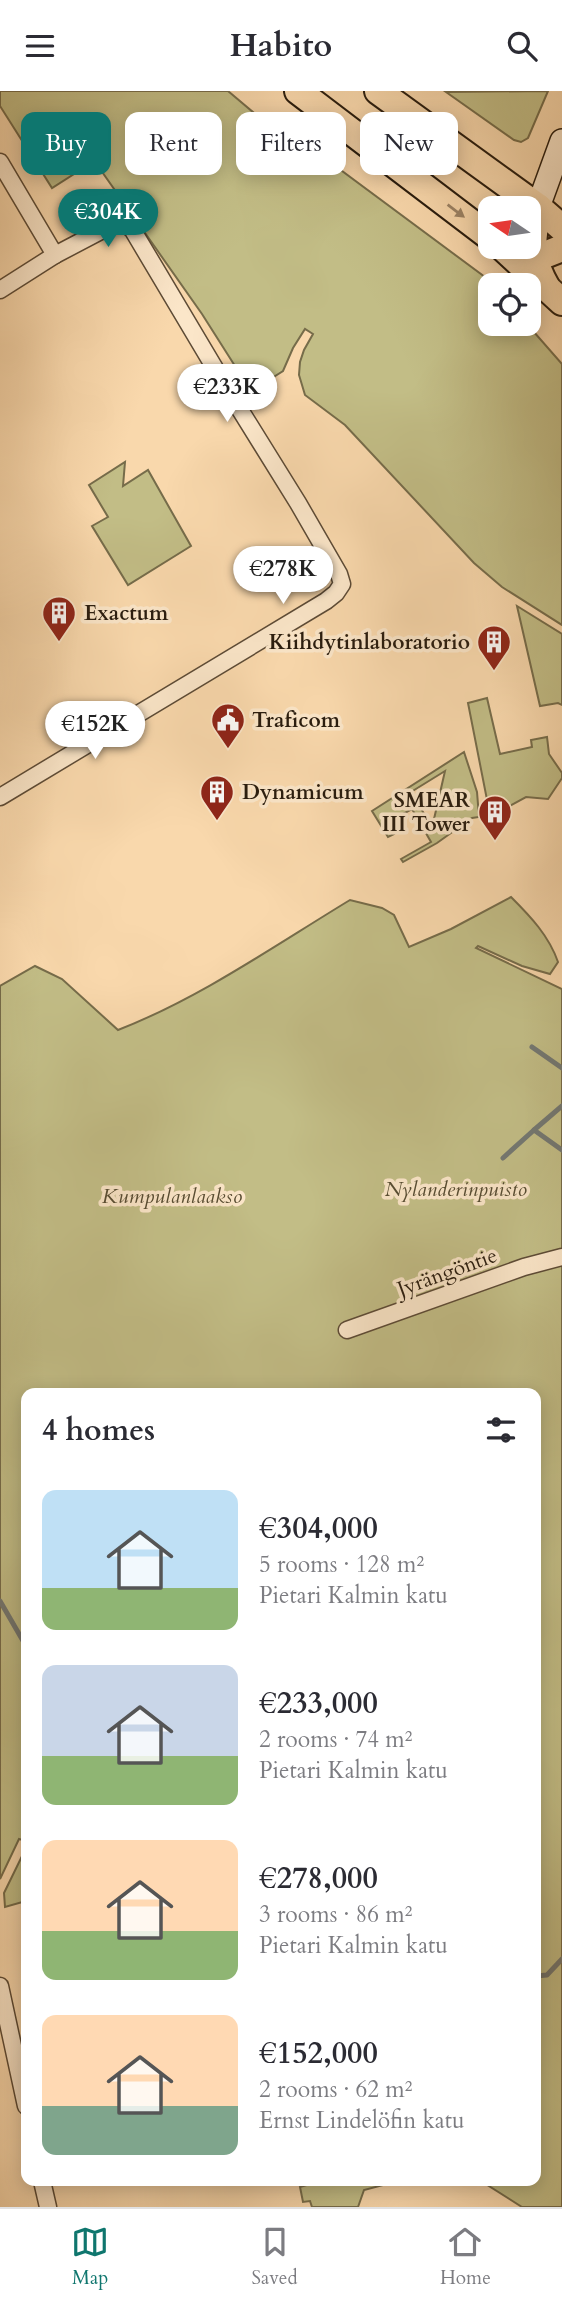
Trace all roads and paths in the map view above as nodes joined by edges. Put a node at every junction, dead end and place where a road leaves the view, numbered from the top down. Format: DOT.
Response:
graph roads {
  1 [pos="298,91"];
  2 [pos="378,91"];
  3 [pos="562,141"];
  4 [pos="0,162"];
  5 [pos="523,196"];
  6 [pos="541,199"];
  7 [pos="541,210"];
  8 [pos="478,228"];
  9 [pos="562,228"];
  10 [pos="562,248"];
  11 [pos="541,253"];
  12 [pos="55,254"];
  13 [pos="515,259"];
  14 [pos="530,259"];
  15 [pos="0,290"];
  16 [pos="554,294"];
  17 [pos="0,797"];
  18 [pos="562,1257"];
  19 [pos="347,1329"];
  20 [pos="0,1986"];
  21 [pos="21,2083"];
  22 [pos="43,2186"];
  23 [pos="48,2207"];
  1 -- 8 [label="main road, one-way"];
  2 -- 5 [label="main road"];
  3 -- 6 [label="main road"];
  4 -- 12 [label="street"];
  7 -- 9 [label="main road"];
  10 -- 11 [label="main road"];
  12 -- 15 [label="street"];
  12 -- 17 [label="street"];
  13 -- 16 [label="main road"];
  14 -- 16 [label="main road"];
  18 -- 19 [label="street, Jyrängöntie"];
  20 -- 21 [label="street"];
  22 -- 23 [label="street"];
}
